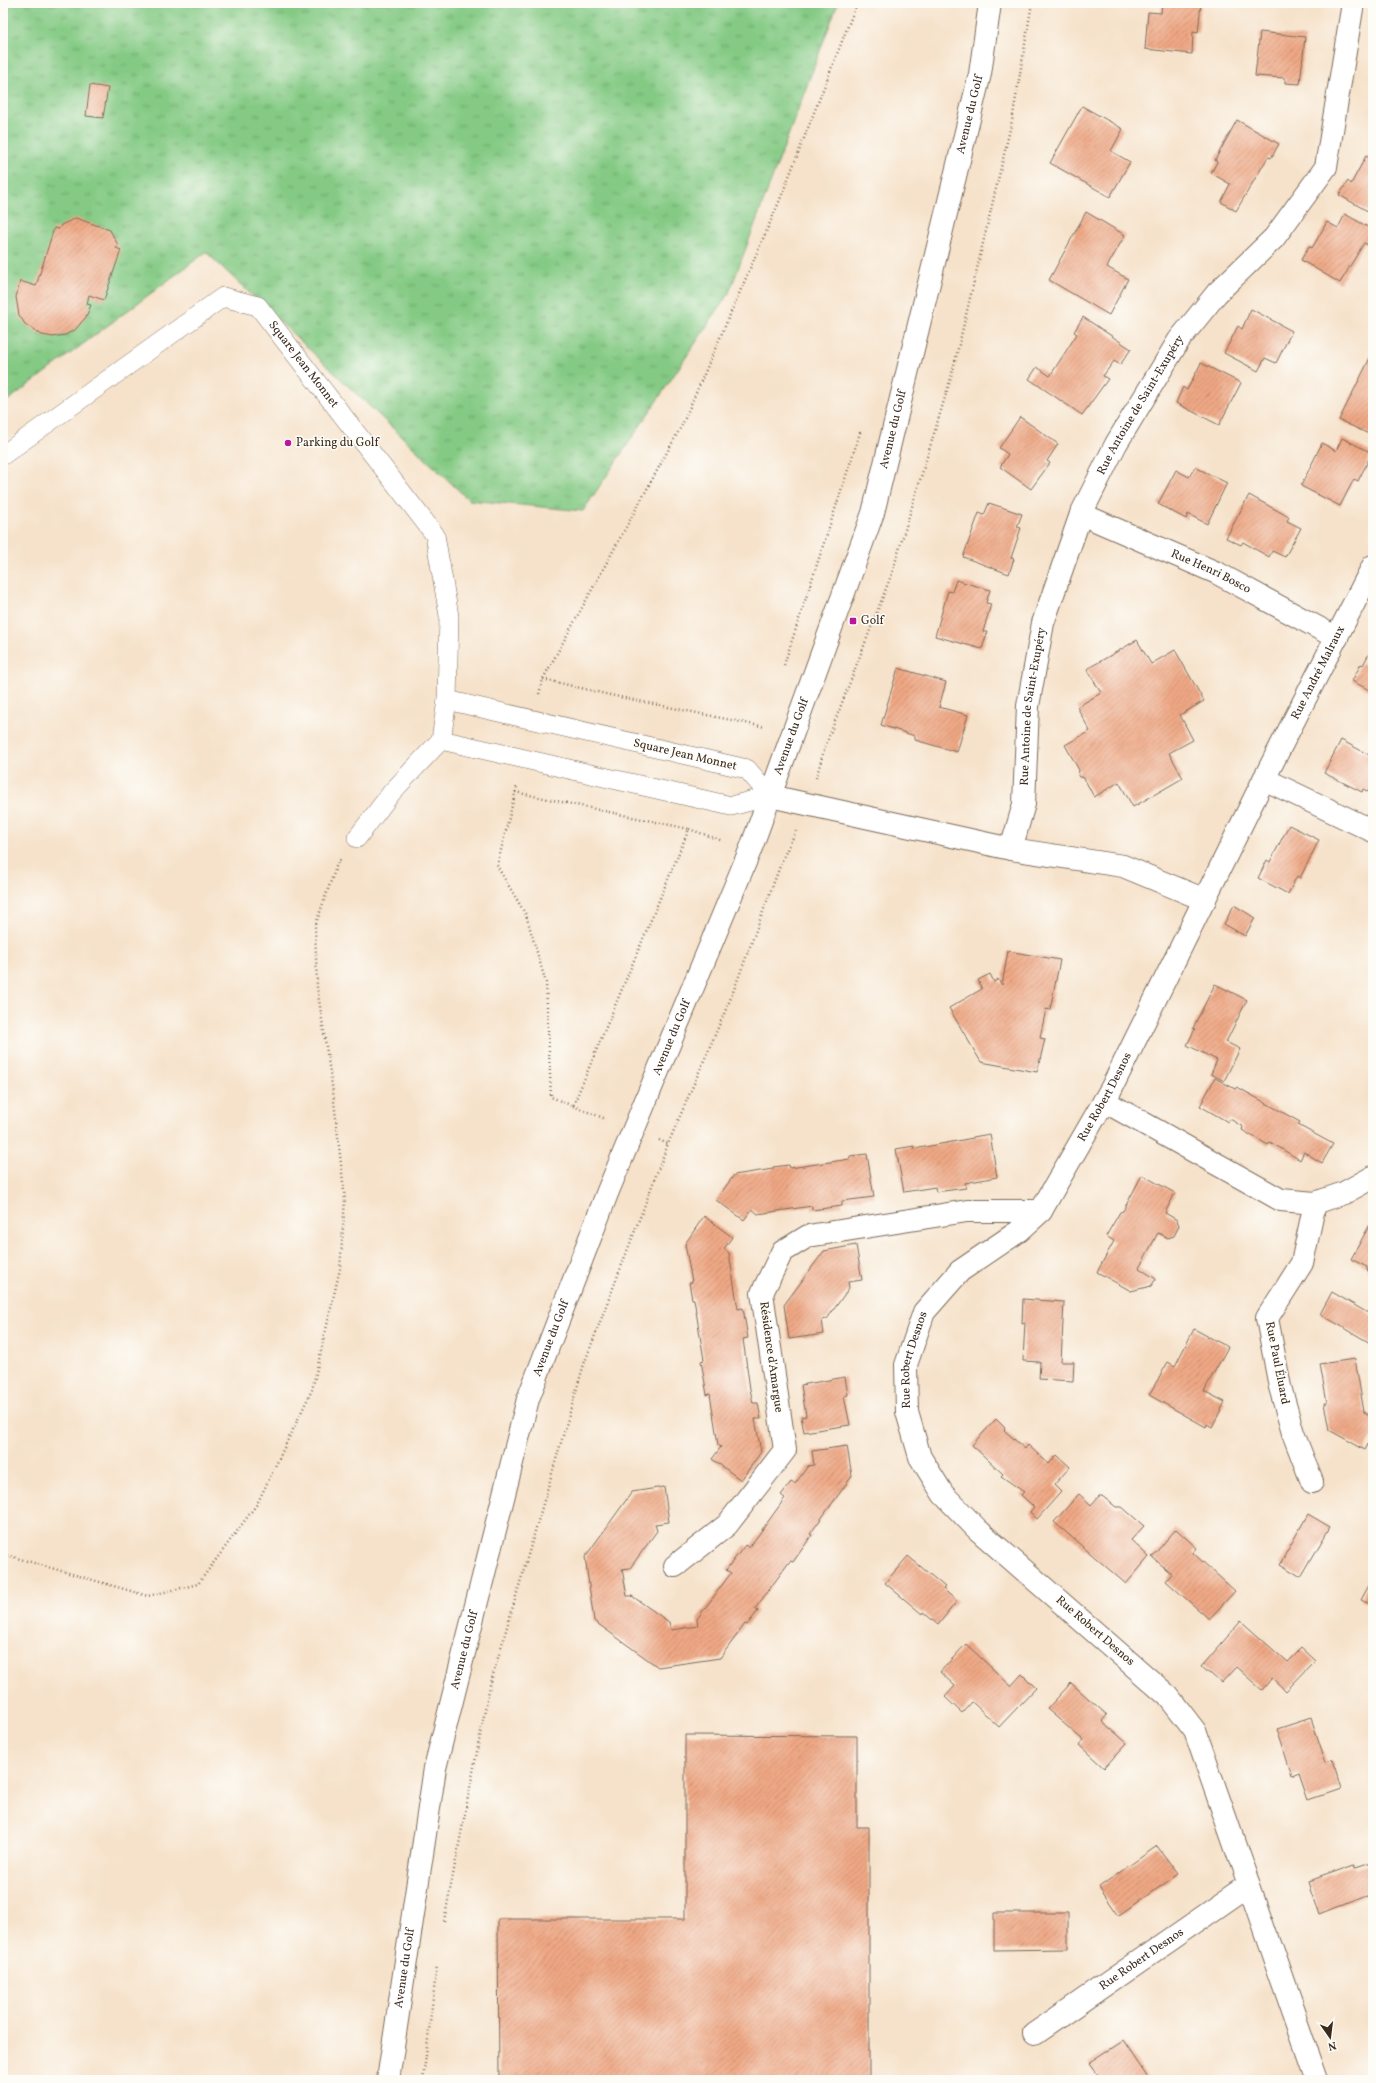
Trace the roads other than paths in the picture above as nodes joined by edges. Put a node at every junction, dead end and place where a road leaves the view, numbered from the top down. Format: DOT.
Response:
graph roads {
  1 [pos="990,3"];
  2 [pos="1353,3"];
  3 [pos="3,455"];
  4 [pos="1081,514"];
  5 [pos="1373,566"];
  6 [pos="1337,638"];
  7 [pos="447,700"];
  8 [pos="441,740"];
  9 [pos="1264,779"];
  10 [pos="770,796"];
  11 [pos="1373,831"];
  12 [pos="357,838"];
  13 [pos="1011,849"];
  14 [pos="1205,900"];
  15 [pos="1104,1101"];
  16 [pos="1373,1177"];
  17 [pos="1315,1203"];
  18 [pos="1040,1210"];
  19 [pos="1312,1482"];
  20 [pos="675,1566"];
  21 [pos="1249,1885"];
  22 [pos="1034,2034"];
  23 [pos="388,2080"];
  24 [pos="1317,2080"];
  1 -- 10 [label="street, Avenue du Golf"];
  2 -- 4 [label="street, Rue Antoine de Saint-Exupéry"];
  3 -- 7 [label="lane, Square Jean Monnet"];
  4 -- 6 [label="street, Rue Henri Bosco"];
  4 -- 13 [label="street, Rue Antoine de Saint-Exupéry"];
  5 -- 6 [label="street, Rue André Malraux"];
  6 -- 9 [label="street, Rue André Malraux"];
  7 -- 8 [label="lane, Square Jean Monnet"];
  7 -- 10 [label="lane, Square Jean Monnet"];
  8 -- 10 [label="lane"];
  8 -- 12 [label="lane"];
  9 -- 11 [label="street"];
  9 -- 14 [label="street, Rue André Malraux"];
  10 -- 13 [label="street"];
  10 -- 23 [label="street, Avenue du Golf"];
  13 -- 14 [label="street"];
  14 -- 15 [label="street, Rue Robert Desnos"];
  15 -- 17 [label="street"];
  15 -- 18 [label="street, Rue Robert Desnos"];
  16 -- 17 [label="street"];
  17 -- 19 [label="street, Rue Paul Éluard"];
  18 -- 20 [label="street, Résidence d'Amargue"];
  18 -- 21 [label="street, Rue Robert Desnos"];
  21 -- 22 [label="street, Rue Robert Desnos"];
  21 -- 24 [label="street, Rue Robert Desnos"];
}
